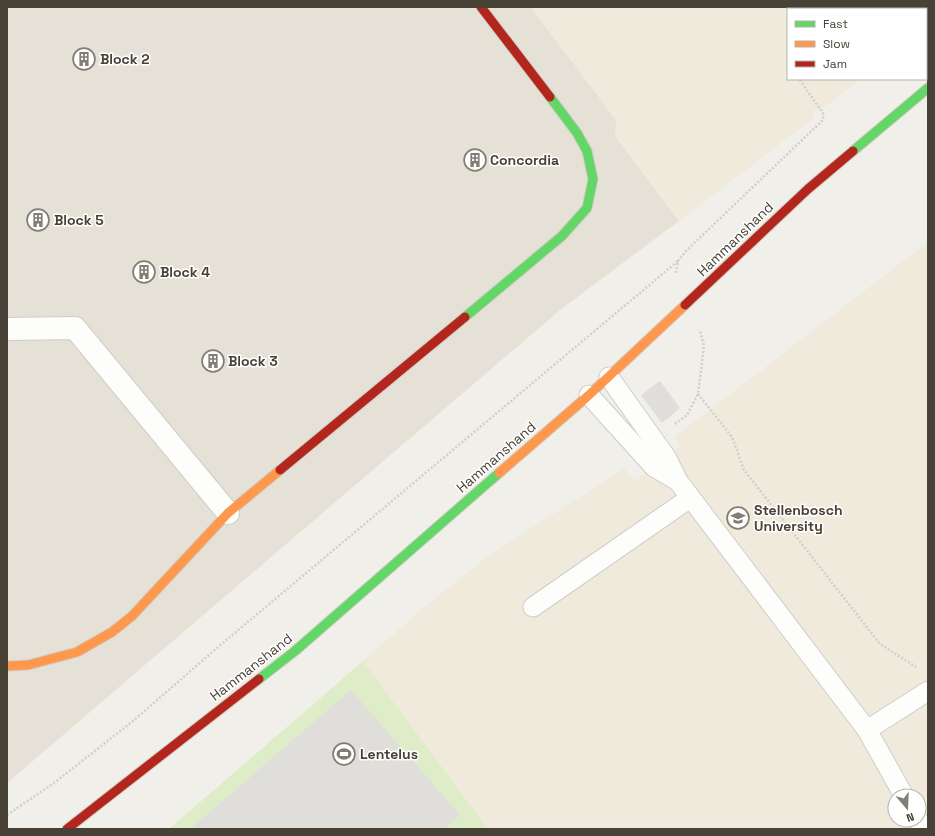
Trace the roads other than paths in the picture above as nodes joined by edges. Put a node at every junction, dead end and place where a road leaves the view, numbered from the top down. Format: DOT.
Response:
graph roads {
  1 [pos="481,7"];
  2 [pos="928,88"];
  3 [pos="7,329"];
  4 [pos="609,377"];
  5 [pos="589,395"];
  6 [pos="678,481"];
  7 [pos="690,498"];
  8 [pos="228,513"];
  9 [pos="533,607"];
  10 [pos="7,666"];
  11 [pos="928,691"];
  12 [pos="867,730"];
  13 [pos="900,788"];
  14 [pos="67,829"];
  1 -- 8 [label="street"];
  2 -- 4 [label="street, Hammanshand"];
  3 -- 8 [label="street"];
  4 -- 5 [label="street, Hammanshand"];
  4 -- 6 [label="lane"];
  5 -- 6 [label="lane"];
  5 -- 14 [label="street, Hammanshand"];
  6 -- 7 [label="lane"];
  7 -- 9 [label="lane"];
  7 -- 12 [label="lane"];
  8 -- 10 [label="street"];
  11 -- 12 [label="lane"];
  12 -- 13 [label="lane"];
}
